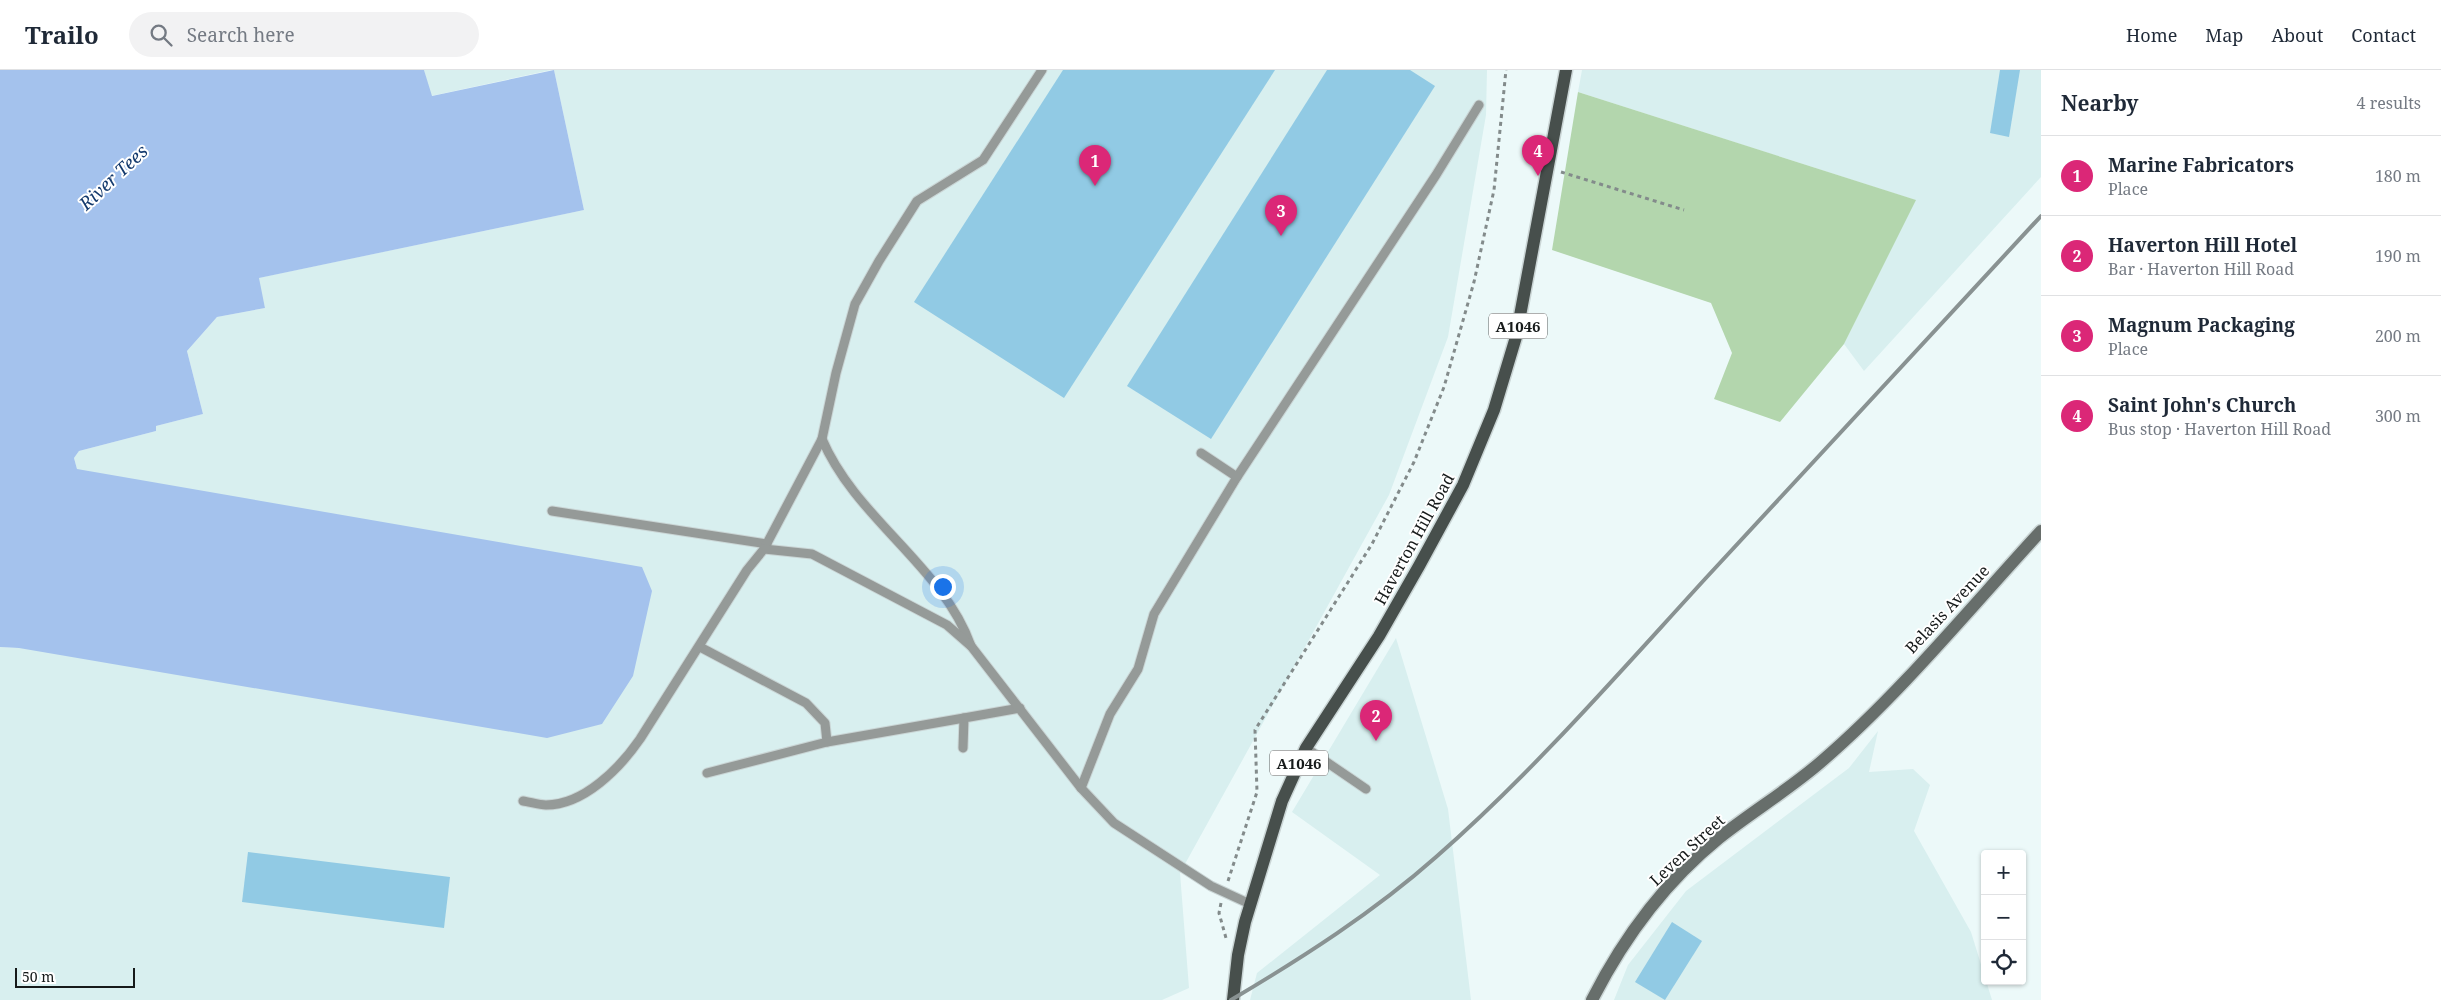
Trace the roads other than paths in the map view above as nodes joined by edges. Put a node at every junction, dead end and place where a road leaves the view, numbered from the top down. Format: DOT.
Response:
graph roads {
  1 [pos="1042,70"];
  2 [pos="1566,70"];
  3 [pos="1479,105"];
  4 [pos="822,439"];
  5 [pos="1201,452"];
  6 [pos="1237,477"];
  7 [pos="552,511"];
  8 [pos="2041,531"];
  9 [pos="766,547"];
  10 [pos="971,646"];
  11 [pos="700,647"];
  12 [pos="1020,708"];
  13 [pos="1877,709"];
  14 [pos="964,718"];
  15 [pos="827,742"];
  16 [pos="963,748"];
  17 [pos="1306,748"];
  18 [pos="707,773"];
  19 [pos="1081,788"];
  20 [pos="1366,790"];
  21 [pos="523,801"];
  22 [pos="1250,904"];
  23 [pos="1233,1000"];
  24 [pos="1592,1000"];
  1 -- 4 [label="lane"];
  2 -- 17 [label="main road, Haverton Hill Road / A1046"];
  3 -- 6 [label="lane"];
  4 -- 9 [label="lane"];
  4 -- 10 [label="lane"];
  5 -- 6 [label="lane"];
  6 -- 19 [label="lane"];
  7 -- 9 [label="lane"];
  8 -- 13 [label="main road, Belasis Avenue"];
  9 -- 10 [label="lane"];
  9 -- 11 [label="lane"];
  10 -- 12 [label="lane"];
  11 -- 15 [label="lane"];
  11 -- 21 [label="lane"];
  12 -- 14 [label="lane"];
  12 -- 19 [label="lane"];
  13 -- 24 [label="main road, Leven Street"];
  14 -- 15 [label="lane"];
  14 -- 16 [label="lane"];
  15 -- 18 [label="lane"];
  17 -- 20 [label="lane"];
  17 -- 22 [label="main road, Haverton Hill Road / A1046"];
  19 -- 22 [label="lane"];
  22 -- 23 [label="main road, Haverton Hill Road / A1046"];
}
